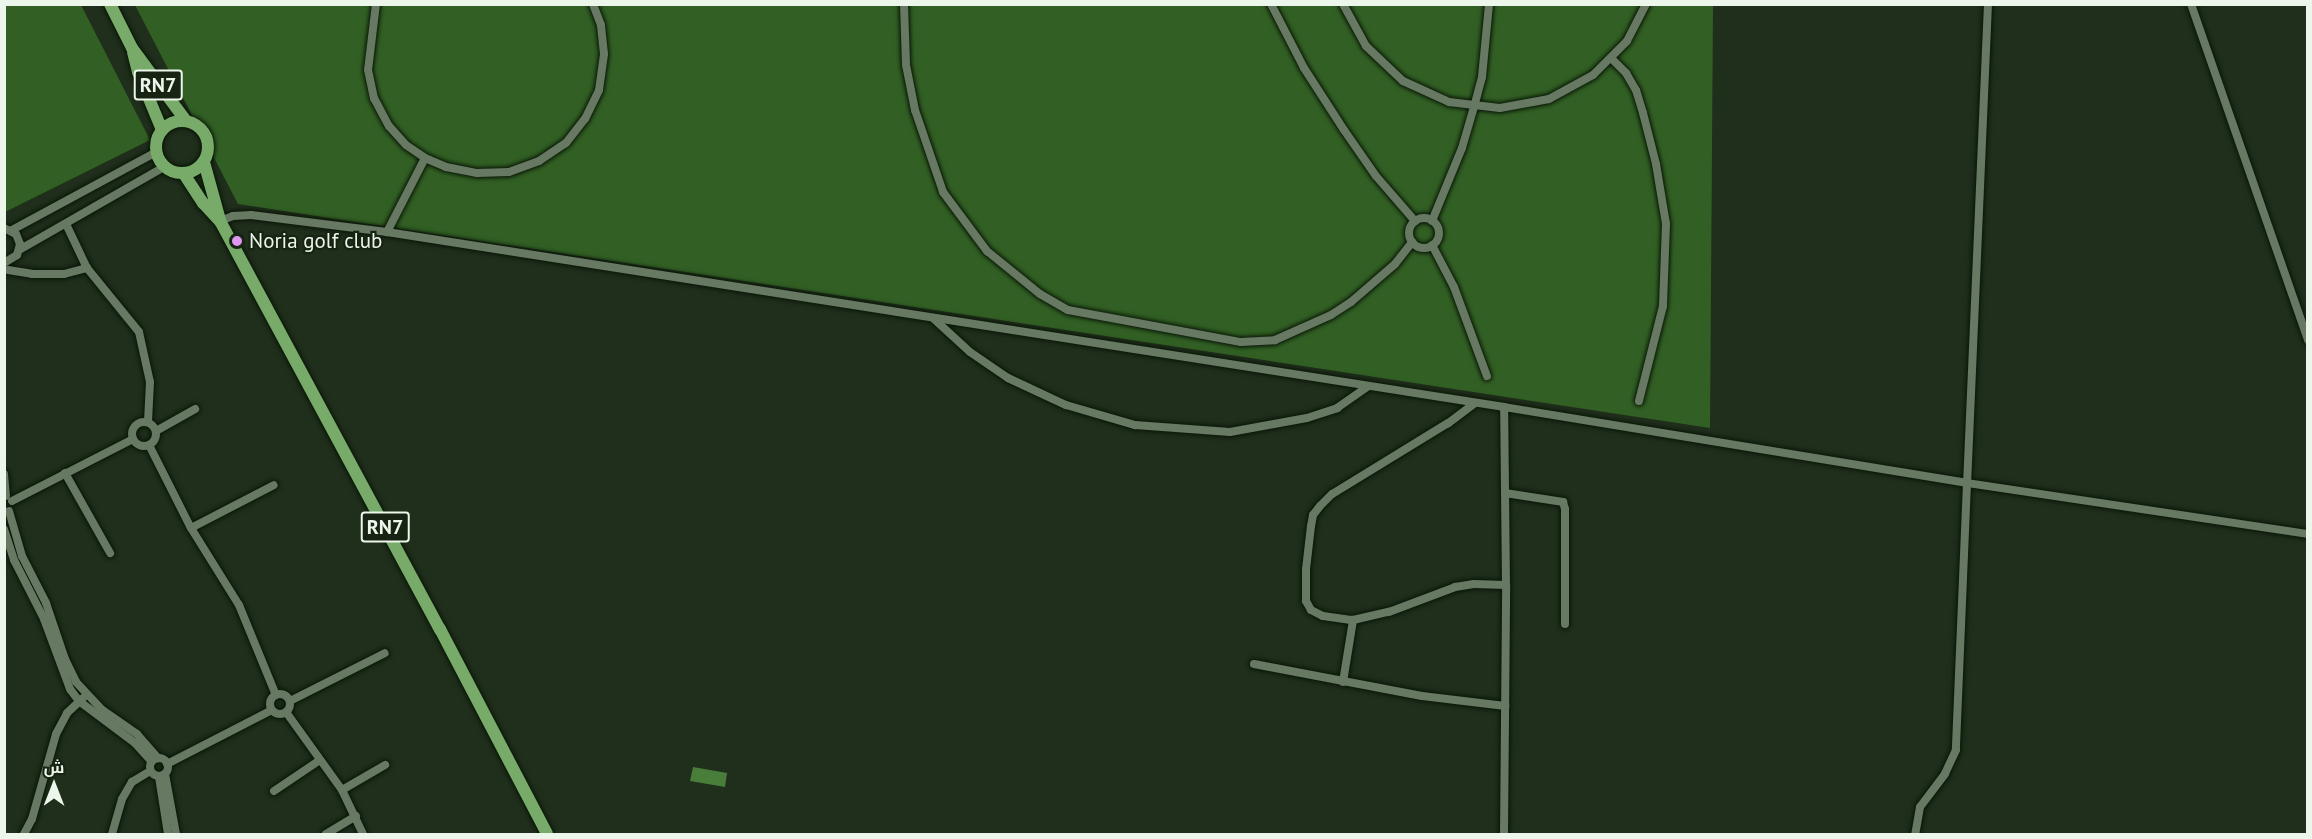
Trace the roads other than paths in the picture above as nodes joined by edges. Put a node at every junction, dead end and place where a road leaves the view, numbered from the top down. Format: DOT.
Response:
graph roads {
  1 [pos="110,4"];
  2 [pos="376,4"];
  3 [pos="593,4"];
  4 [pos="904,4"];
  5 [pos="1272,4"];
  6 [pos="1343,4"];
  7 [pos="1489,4"];
  8 [pos="1646,4"];
  9 [pos="1988,4"];
  10 [pos="2191,4"];
  11 [pos="132,48"];
  12 [pos="1612,59"];
  13 [pos="1474,107"];
  14 [pos="186,121"];
  15 [pos="162,130"];
  16 [pos="156,152"];
  17 [pos="424,158"];
  18 [pos="204,162"];
  19 [pos="164,167"];
  20 [pos="184,174"];
  21 [pos="220,221"];
  22 [pos="1415,221"];
  23 [pos="1432,221"];
  24 [pos="66,224"];
  25 [pos="8,229"];
  26 [pos="387,232"];
  27 [pos="1412,242"];
  28 [pos="1432,245"];
  29 [pos="19,250"];
  30 [pos="87,268"];
  31 [pos="6,269"];
  32 [pos="932,317"];
  33 [pos="2307,340"];
  34 [pos="1487,376"];
  35 [pos="1368,386"];
  36 [pos="1639,401"];
  37 [pos="1475,403"];
  38 [pos="1504,407"];
  39 [pos="195,410"];
  40 [pos="148,422"];
  41 [pos="156,431"];
  42 [pos="133,439"];
  43 [pos="149,445"];
  44 [pos="65,473"];
  45 [pos="4,474"];
  46 [pos="1967,483"];
  47 [pos="274,485"];
  48 [pos="1505,493"];
  49 [pos="8,498"];
  50 [pos="7,512"];
  51 [pos="191,528"];
  52 [pos="4,529"];
  53 [pos="2307,534"];
  54 [pos="110,552"];
  55 [pos="1506,585"];
  56 [pos="1353,620"];
  57 [pos="1565,624"];
  58 [pos="385,653"];
  59 [pos="1254,664"];
  60 [pos="1343,682"];
  61 [pos="276,695"];
  62 [pos="82,698"];
  63 [pos="290,701"];
  64 [pos="1505,706"];
  65 [pos="272,710"];
  66 [pos="286,712"];
  67 [pos="155,759"];
  68 [pos="320,760"];
  69 [pos="167,764"];
  70 [pos="385,765"];
  71 [pos="150,771"];
  72 [pos="162,776"];
  73 [pos="274,790"];
  74 [pos="342,790"];
  75 [pos="356,816"];
  76 [pos="24,834"];
  77 [pos="112,834"];
  78 [pos="168,834"];
  79 [pos="176,834"];
  80 [pos="326,834"];
  81 [pos="363,834"];
  82 [pos="547,834"];
  83 [pos="1504,834"];
  84 [pos="1915,834"];
  1 -- 11 [label="main road, RN7"];
  2 -- 17 [label="street"];
  3 -- 17 [label="street"];
  4 -- 27 [label="street"];
  5 -- 22 [label="street"];
  6 -- 13 [label="street"];
  7 -- 13 [label="street"];
  8 -- 12 [label="street"];
  9 -- 46 [label="street"];
  10 -- 33 [label="street"];
  11 -- 14 [label="main road, RN7"];
  11 -- 15 [label="main road, RN7"];
  12 -- 13 [label="street"];
  12 -- 36 [label="street"];
  13 -- 23 [label="street"];
  14 -- 15 [label="main road, RN7"];
  14 -- 18 [label="main road, RN7"];
  15 -- 16 [label="main road, RN7"];
  16 -- 19 [label="main road"];
  16 -- 25 [label="street"];
  17 -- 26 [label="street"];
  18 -- 20 [label="main road"];
  18 -- 21 [label="main road, RN7"];
  19 -- 20 [label="main road"];
  19 -- 24 [label="street"];
  20 -- 21 [label="main road, RN7"];
  21 -- 26 [label="street"];
  21 -- 82 [label="main road, RN7"];
  22 -- 23 [label="street"];
  22 -- 27 [label="street"];
  23 -- 28 [label="street"];
  24 -- 29 [label="street"];
  24 -- 30 [label="street"];
  25 -- 29 [label="street"];
  26 -- 32 [label="street"];
  27 -- 28 [label="street"];
  28 -- 34 [label="street"];
  29 -- 31 [label="street"];
  30 -- 31 [label="street"];
  30 -- 40 [label="street"];
  32 -- 35 [label="street"];
  32 -- 35 [label="street"];
  35 -- 37 [label="street"];
  37 -- 38 [label="street"];
  37 -- 56 [label="street"];
  38 -- 46 [label="street"];
  38 -- 48 [label="street"];
  39 -- 41 [label="street"];
  40 -- 41 [label="street"];
  40 -- 42 [label="street"];
  41 -- 43 [label="street"];
  42 -- 43 [label="street"];
  42 -- 44 [label="street"];
  43 -- 51 [label="street"];
  44 -- 49 [label="street"];
  44 -- 54 [label="street"];
  45 -- 49 [label="street"];
  46 -- 53 [label="street"];
  46 -- 84 [label="street"];
  47 -- 51 [label="street"];
  48 -- 55 [label="street"];
  48 -- 57 [label="street"];
  49 -- 50 [label="street"];
  50 -- 62 [label="street"];
  51 -- 61 [label="street"];
  52 -- 62 [label="street"];
  55 -- 56 [label="street"];
  55 -- 64 [label="street"];
  56 -- 60 [label="street"];
  58 -- 63 [label="street"];
  59 -- 60 [label="street"];
  60 -- 64 [label="street"];
  61 -- 63 [label="street"];
  61 -- 65 [label="street"];
  62 -- 67 [label="street"];
  62 -- 76 [label="street"];
  63 -- 66 [label="street"];
  64 -- 83 [label="street"];
  65 -- 66 [label="street"];
  65 -- 69 [label="street"];
  66 -- 68 [label="street"];
  67 -- 69 [label="street"];
  67 -- 71 [label="street"];
  68 -- 73 [label="street"];
  68 -- 74 [label="street"];
  69 -- 72 [label="street"];
  70 -- 74 [label="street"];
  71 -- 72 [label="street"];
  71 -- 77 [label="street"];
  72 -- 78 [label="street"];
  72 -- 79 [label="street"];
  74 -- 75 [label="street"];
  75 -- 80 [label="street"];
  75 -- 81 [label="street"];
}
